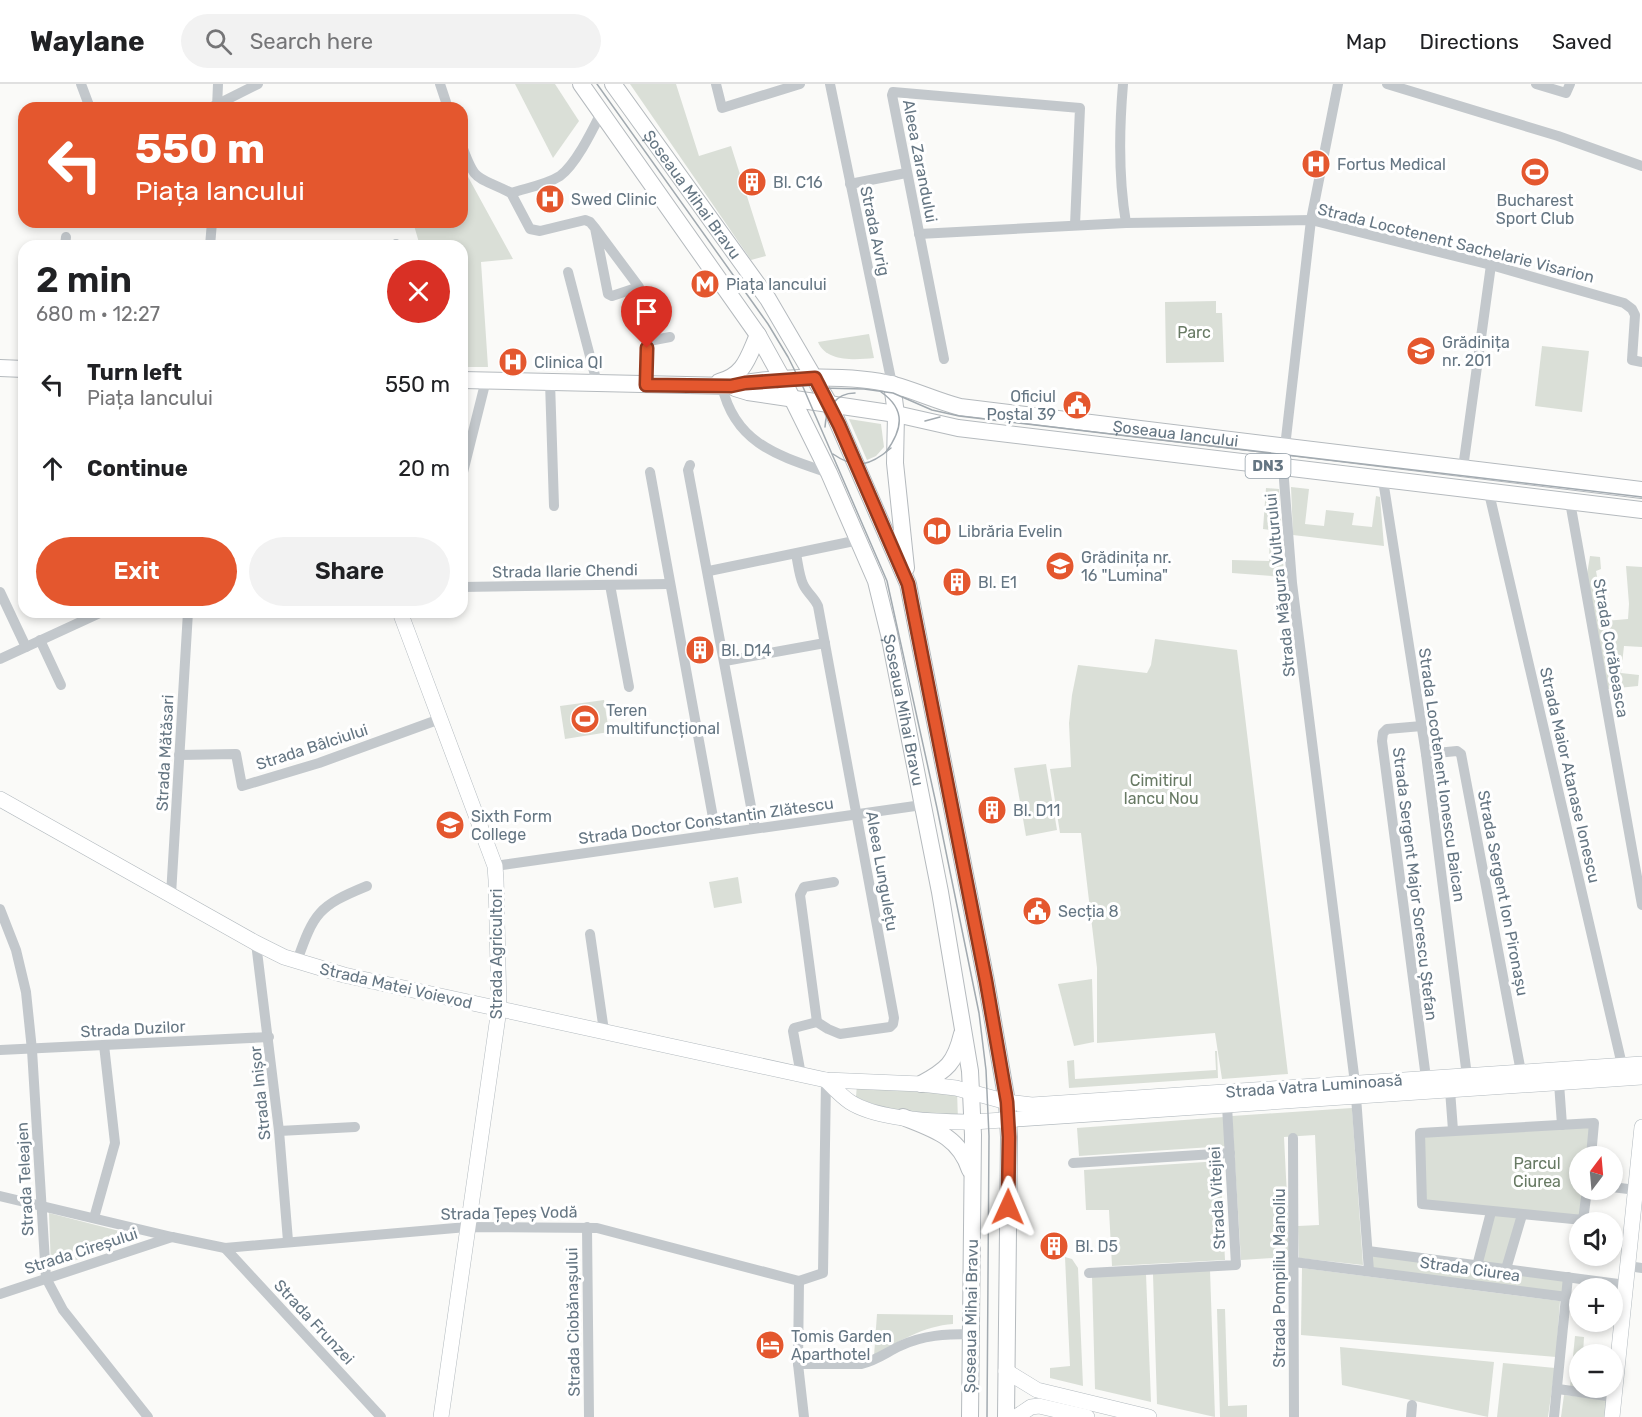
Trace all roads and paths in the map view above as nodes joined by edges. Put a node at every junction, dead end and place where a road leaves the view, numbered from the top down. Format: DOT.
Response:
graph roads {
  1 [pos="81,84"];
  2 [pos="218,84"];
  3 [pos="258,84"];
  4 [pos="440,84"];
  5 [pos="581,84"];
  6 [pos="613,84"];
  7 [pos="716,84"];
  8 [pos="800,84"];
  9 [pos="830,84"];
  10 [pos="1123,84"];
  11 [pos="1338,84"];
  12 [pos="1387,84"];
  13 [pos="1536,84"];
  14 [pos="1568,88"];
  15 [pos="88,102"];
  16 [pos="216,102"];
  17 [pos="224,102"];
  18 [pos="446,102"];
  19 [pos="600,113"];
  20 [pos="468,162"];
  21 [pos="1642,166"];
  22 [pos="906,173"];
  23 [pos="850,184"];
  24 [pos="511,193"];
  25 [pos="1311,220"];
  26 [pos="1126,223"];
  27 [pos="1075,225"];
  28 [pos="595,228"];
  29 [pos="919,234"];
  30 [pos="1491,265"];
  31 [pos="568,272"];
  32 [pos="758,335"];
  33 [pos="670,337"];
  34 [pos="944,359"];
  35 [pos="1642,362"];
  36 [pos="0,368"];
  37 [pos="18,369"];
  38 [pos="815,378"];
  39 [pos="468,380"];
  40 [pos="486,380"];
  41 [pos="783,380"];
  42 [pos="549,382"];
  43 [pos="597,383"];
  44 [pos="892,384"];
  45 [pos="646,385"];
  46 [pos="720,386"];
  47 [pos="793,398"];
  48 [pos="830,405"];
  49 [pos="896,414"];
  50 [pos="925,421"];
  51 [pos="895,443"];
  52 [pos="1285,447"];
  53 [pos="468,452"];
  54 [pos="690,465"];
  55 [pos="1284,468"];
  56 [pos="1463,468"];
  57 [pos="650,472"];
  58 [pos="830,473"];
  59 [pos="1383,480"];
  60 [pos="1642,490"];
  61 [pos="1489,493"];
  62 [pos="1570,502"];
  63 [pos="554,506"];
  64 [pos="1642,510"];
  65 [pos="859,540"];
  66 [pos="796,554"];
  67 [pos="709,571"];
  68 [pos="669,584"];
  69 [pos="908,584"];
  70 [pos="610,585"];
  71 [pos="468,587"];
  72 [pos="0,592"];
  73 [pos="89,618"];
  74 [pos="188,618"];
  75 [pos="402,618"];
  76 [pos="40,640"];
  77 [pos="825,643"];
  78 [pos="26,647"];
  79 [pos="0,659"];
  80 [pos="725,661"];
  81 [pos="61,685"];
  82 [pos="629,687"];
  83 [pos="440,719"];
  84 [pos="1422,726"];
  85 [pos="1426,754"];
  86 [pos="179,755"];
  87 [pos="0,799"];
  88 [pos="922,805"];
  89 [pos="857,814"];
  90 [pos="755,828"];
  91 [pos="716,834"];
  92 [pos="495,866"];
  93 [pos="834,882"];
  94 [pos="367,886"];
  95 [pos="171,895"];
  96 [pos="1642,905"];
  97 [pos="0,909"];
  98 [pos="590,934"];
  99 [pos="256,943"];
  100 [pos="297,962"];
  101 [pos="499,1010"];
  102 [pos="817,1022"];
  103 [pos="964,1027"];
  104 [pos="604,1031"];
  105 [pos="268,1037"];
  106 [pos="104,1046"];
  107 [pos="0,1050"];
  108 [pos="32,1050"];
  109 [pos="1642,1064"];
  110 [pos="1622,1065"];
  111 [pos="1521,1072"];
  112 [pos="801,1075"];
  113 [pos="1467,1076"];
  114 [pos="1642,1077"];
  115 [pos="1426,1078"];
  116 [pos="826,1080"];
  117 [pos="1559,1083"];
  118 [pos="921,1084"];
  119 [pos="1355,1090"];
  120 [pos="1450,1090"];
  121 [pos="980,1094"];
  122 [pos="1007,1102"];
  123 [pos="1227,1106"];
  124 [pos="903,1117"];
  125 [pos="1009,1121"];
  126 [pos="980,1122"];
  127 [pos="1562,1125"];
  128 [pos="355,1127"];
  129 [pos="1642,1128"];
  130 [pos="1453,1130"];
  131 [pos="279,1131"];
  132 [pos="1293,1138"];
  133 [pos="1592,1146"];
  134 [pos="1230,1152"];
  135 [pos="1072,1163"];
  136 [pos="973,1180"];
  137 [pos="1623,1188"];
  138 [pos="1635,1190"];
  139 [pos="0,1196"];
  140 [pos="1586,1200"];
  141 [pos="41,1204"];
  142 [pos="1491,1212"];
  143 [pos="1522,1215"];
  144 [pos="94,1218"];
  145 [pos="467,1227"];
  146 [pos="587,1227"];
  147 [pos="172,1237"];
  148 [pos="288,1241"];
  149 [pos="225,1248"];
  150 [pos="1368,1251"];
  151 [pos="1294,1262"];
  152 [pos="1477,1266"];
  153 [pos="1635,1267"];
  154 [pos="1506,1269"];
  155 [pos="1369,1271"];
  156 [pos="1089,1273"];
  157 [pos="1568,1277"];
  158 [pos="46,1278"];
  159 [pos="798,1281"];
  160 [pos="1626,1285"];
  161 [pos="0,1294"];
  162 [pos="1567,1297"];
  163 [pos="971,1334"];
  164 [pos="1620,1344"];
  165 [pos="798,1364"];
  166 [pos="1006,1371"];
  167 [pos="1558,1389"];
  168 [pos="1569,1391"];
  169 [pos="1614,1398"];
  170 [pos="1412,1405"];
  171 [pos="148,1417"];
  172 [pos="381,1417"];
  173 [pos="441,1417"];
  174 [pos="590,1417"];
  175 [pos="804,1417"];
  176 [pos="970,1417"];
  177 [pos="1006,1417"];
  178 [pos="1016,1417"];
  179 [pos="1087,1417"];
  180 [pos="1149,1417"];
  181 [pos="1294,1417"];
  182 [pos="1411,1417"];
  183 [pos="1554,1417"];
  184 [pos="1612,1417"];
  1 -- 15 [label="street"];
  2 -- 16 [label="street"];
  3 -- 17 [label="street"];
  4 -- 18 [label="street"];
  5 -- 19 [label="main road, Șoseaua Mihai Bravu"];
  6 -- 38 [label="main road, Șoseaua Mihai Bravu"];
  7 -- 8 [label="street"];
  9 -- 23 [label="street, Strada Avrig"];
  10 -- 26 [label="street"];
  11 -- 25 [label="street, Strada Măgura Vulturului"];
  12 -- 21 [label="street"];
  13 -- 14 [label="street"];
  19 -- 24 [label="street"];
  19 -- 32 [label="main road, Șoseaua Mihai Bravu"];
  20 -- 24 [label="street"];
  22 -- 23 [label="street"];
  22 -- 27 [label="street, Aleea Zarandului"];
  22 -- 29 [label="street, Aleea Zarandului"];
  23 -- 44 [label="street, Strada Avrig"];
  24 -- 28 [label="street"];
  25 -- 26 [label="street, Strada Locotenent Sachelarie Visarion"];
  25 -- 30 [label="street, Strada Locotenent Sachelarie Visarion"];
  25 -- 52 [label="street, Strada Măgura Vulturului"];
  26 -- 27 [label="street, Strada Locotenent Sachelarie Visarion"];
  27 -- 29 [label="street, Strada Locotenent Sachelarie Visarion"];
  28 -- 28 [label="street"];
  29 -- 34 [label="street, Aleea Zarandului"];
  30 -- 35 [label="street, Strada Locotenent Sachelarie Visarion"];
  30 -- 56 [label="street"];
  31 -- 43 [label="street"];
  32 -- 41 [label="main road, Șoseaua Mihai Bravu"];
  32 -- 46 [label="main road"];
  33 -- 45 [label="street"];
  36 -- 37 [label="main road"];
  38 -- 41 [label="main road, DN3"];
  38 -- 44 [label="main road, DN3"];
  38 -- 48 [label="main road, Șoseaua Mihai Bravu"];
  39 -- 40 [label="main road, DN3"];
  40 -- 42 [label="main road, DN3"];
  40 -- 53 [label="street"];
  41 -- 46 [label="main road, DN3"];
  41 -- 47 [label="main road, Șoseaua Mihai Bravu"];
  42 -- 43 [label="main road, DN3"];
  42 -- 63 [label="street"];
  43 -- 45 [label="main road, DN3"];
  44 -- 49 [label="main road"];
  44 -- 52 [label="main road, Șoseaua Iancului / DN3"];
  45 -- 46 [label="main road, DN3"];
  46 -- 47 [label="main road, DN3"];
  46 -- 58 [label="street"];
  47 -- 48 [label="main road, DN3"];
  47 -- 58 [label="main road, Șoseaua Mihai Bravu"];
  48 -- 49 [label="main road, DN3"];
  48 -- 69 [label="main road, Șoseaua Mihai Bravu"];
  49 -- 50 [label="main road, Șoseaua Iancului / DN3"];
  49 -- 51 [label="main road"];
  50 -- 51 [label="main road"];
  50 -- 55 [label="main road, Șoseaua Iancului / DN3"];
  51 -- 69 [label="main road"];
  52 -- 55 [label="street, Strada Măgura Vulturului"];
  52 -- 56 [label="main road, Șoseaua Iancului / DN3"];
  54 -- 67 [label="street"];
  55 -- 59 [label="main road, Șoseaua Iancului / DN3"];
  55 -- 119 [label="street, Strada Măgura Vulturului"];
  56 -- 60 [label="main road, Șoseaua Iancului / DN3"];
  57 -- 68 [label="street"];
  58 -- 65 [label="main road, Șoseaua Mihai Bravu"];
  59 -- 61 [label="main road, Șoseaua Iancului / DN3"];
  59 -- 84 [label="street, Strada Locotenent Ionescu Baican"];
  61 -- 62 [label="main road, Șoseaua Iancului / DN3"];
  61 -- 110 [label="street, Strada Maior Atanase Ionescu"];
  62 -- 64 [label="main road, Șoseaua Iancului / DN3"];
  62 -- 96 [label="street, Strada Corăbeasca"];
  65 -- 66 [label="street"];
  65 -- 88 [label="main road, Șoseaua Mihai Bravu"];
  66 -- 67 [label="street"];
  66 -- 77 [label="street, Aleea Lungulețu"];
  67 -- 80 [label="street"];
  68 -- 70 [label="street, Strada Ilarie Chendi"];
  68 -- 91 [label="street"];
  69 -- 122 [label="main road, Șoseaua Mihai Bravu"];
  70 -- 71 [label="street, Strada Ilarie Chendi"];
  70 -- 82 [label="street"];
  72 -- 78 [label="street"];
  73 -- 76 [label="street"];
  74 -- 86 [label="street, Strada Mătăsari"];
  75 -- 83 [label="street, Strada Agricultori"];
  76 -- 78 [label="street"];
  76 -- 81 [label="street"];
  77 -- 80 [label="street"];
  77 -- 89 [label="street, Aleea Lungulețu"];
  78 -- 79 [label="street"];
  80 -- 90 [label="street"];
  83 -- 86 [label="street, Strada Bâlciului"];
  83 -- 92 [label="street, Strada Agricultori"];
  84 -- 85 [label="street, Strada Locotenent Ionescu Baican"];
  84 -- 115 [label="street, Strada Sergent Major Sorescu Ștefan"];
  85 -- 111 [label="street, Strada Sergent Ion Pironașu"];
  85 -- 113 [label="street, Strada Locotenent Ionescu Baican"];
  86 -- 95 [label="street, Strada Mătăsari"];
  87 -- 95 [label="street, Strada Matei Voievod"];
  88 -- 89 [label="street, Strada Doctor Constantin Zlătescu"];
  88 -- 103 [label="main road, Șoseaua Mihai Bravu"];
  89 -- 90 [label="street, Strada Doctor Constantin Zlătescu"];
  89 -- 102 [label="street, Aleea Lungulețu"];
  90 -- 91 [label="street, Strada Doctor Constantin Zlătescu"];
  91 -- 92 [label="street, Strada Doctor Constantin Zlătescu"];
  92 -- 101 [label="street, Strada Agricultori"];
  93 -- 102 [label="street"];
  94 -- 100 [label="street"];
  95 -- 99 [label="street, Strada Matei Voievod"];
  97 -- 108 [label="street, Strada Teleajen"];
  98 -- 104 [label="street"];
  99 -- 100 [label="street, Strada Matei Voievod"];
  99 -- 105 [label="street, Strada Inișor"];
  100 -- 101 [label="street, Strada Matei Voievod"];
  101 -- 104 [label="street, Strada Matei Voievod"];
  101 -- 145 [label="street, Strada Agricultori"];
  102 -- 112 [label="street"];
  103 -- 118 [label="main road"];
  103 -- 121 [label="main road, Șoseaua Mihai Bravu"];
  104 -- 112 [label="street, Strada Matei Voievod"];
  105 -- 106 [label="street, Strada Duzilor"];
  105 -- 131 [label="street, Strada Inișor"];
  106 -- 108 [label="street, Strada Duzilor"];
  106 -- 144 [label="street"];
  107 -- 108 [label="street, Strada Duzilor"];
  108 -- 141 [label="street, Strada Teleajen"];
  109 -- 110 [label="street, Strada Vatra Luminoasă"];
  110 -- 111 [label="street, Strada Vatra Luminoasă"];
  111 -- 113 [label="street, Strada Vatra Luminoasă"];
  112 -- 116 [label="street, Strada Matei Voievod"];
  113 -- 115 [label="street, Strada Vatra Luminoasă"];
  114 -- 117 [label="street, Strada Vatra Luminoasă"];
  115 -- 119 [label="street, Strada Vatra Luminoasă"];
  116 -- 118 [label="street, Strada Matei Voievod"];
  116 -- 124 [label="street"];
  116 -- 159 [label="street"];
  117 -- 120 [label="street, Strada Vatra Luminoasă"];
  117 -- 127 [label="street"];
  118 -- 121 [label="street, Strada Matei Voievod"];
  119 -- 120 [label="street, Strada Vatra Luminoasă"];
  119 -- 122 [label="street, Strada Vatra Luminoasă"];
  119 -- 123 [label="street, Strada Vatra Luminoasă"];
  119 -- 150 [label="street"];
  120 -- 130 [label="street"];
  121 -- 122 [label="street, Strada Vatra Luminoasă"];
  121 -- 126 [label="main road, Șoseaua Mihai Bravu"];
  122 -- 125 [label="main road, Șoseaua Mihai Bravu"];
  123 -- 125 [label="street, Strada Vatra Luminoasă"];
  123 -- 134 [label="street, Strada Vitejiei"];
  124 -- 126 [label="street"];
  124 -- 136 [label="main road"];
  125 -- 126 [label="street, Strada Vatra Luminoasă"];
  125 -- 166 [label="main road, Șoseaua Mihai Bravu"];
  126 -- 136 [label="main road, Șoseaua Mihai Bravu"];
  127 -- 130 [label="street"];
  127 -- 133 [label="street"];
  128 -- 131 [label="street"];
  129 -- 138 [label="street"];
  130 -- 142 [label="street"];
  131 -- 148 [label="street, Strada Inișor"];
  132 -- 151 [label="street, Strada Pompiliu Manoliu"];
  134 -- 135 [label="street"];
  134 -- 156 [label="street, Strada Vitejiei"];
  136 -- 163 [label="main road, Șoseaua Mihai Bravu"];
  137 -- 138 [label="street"];
  138 -- 153 [label="street"];
  139 -- 141 [label="street, Strada Țepeș Vodă"];
  140 -- 143 [label="street"];
  141 -- 144 [label="street, Strada Țepeș Vodă"];
  141 -- 158 [label="street, Strada Teleajen"];
  142 -- 143 [label="street"];
  142 -- 152 [label="street, Strada Ciurea"];
  143 -- 154 [label="street, Strada Ciurea"];
  144 -- 147 [label="street, Strada Țepeș Vodă"];
  145 -- 146 [label="street, Strada Țepeș Vodă"];
  145 -- 148 [label="street, Strada Țepeș Vodă"];
  145 -- 173 [label="street, Strada Agricultori"];
  146 -- 159 [label="street, Strada Țepeș Vodă"];
  146 -- 174 [label="street, Strada Ciobănașului"];
  147 -- 149 [label="street, Strada Țepeș Vodă"];
  147 -- 158 [label="street, Strada Cireșului"];
  148 -- 149 [label="street, Strada Țepeș Vodă"];
  149 -- 172 [label="street, Strada Frunzei"];
  150 -- 152 [label="street, Strada Ciurea"];
  150 -- 155 [label="street"];
  151 -- 155 [label="street, Strada Ciurea"];
  151 -- 181 [label="street, Strada Pompiliu Manoliu"];
  152 -- 154 [label="street, Strada Ciurea"];
  153 -- 160 [label="street"];
  154 -- 157 [label="street, Strada Ciurea"];
  155 -- 162 [label="street, Strada Ciurea"];
  157 -- 160 [label="street, Strada Ciurea"];
  157 -- 162 [label="street"];
  158 -- 161 [label="street, Strada Cireșului"];
  158 -- 171 [label="street, Strada Teleajen"];
  159 -- 165 [label="street"];
  160 -- 164 [label="street"];
  162 -- 167 [label="street"];
  163 -- 165 [label="street"];
  163 -- 176 [label="main road, Șoseaua Mihai Bravu"];
  165 -- 175 [label="street"];
  166 -- 177 [label="main road, Șoseaua Mihai Bravu"];
  166 -- 180 [label="street"];
  167 -- 168 [label="street"];
  167 -- 183 [label="street"];
  169 -- 184 [label="street"];
  170 -- 182 [label="street"];
  178 -- 179 [label="street"];
}
